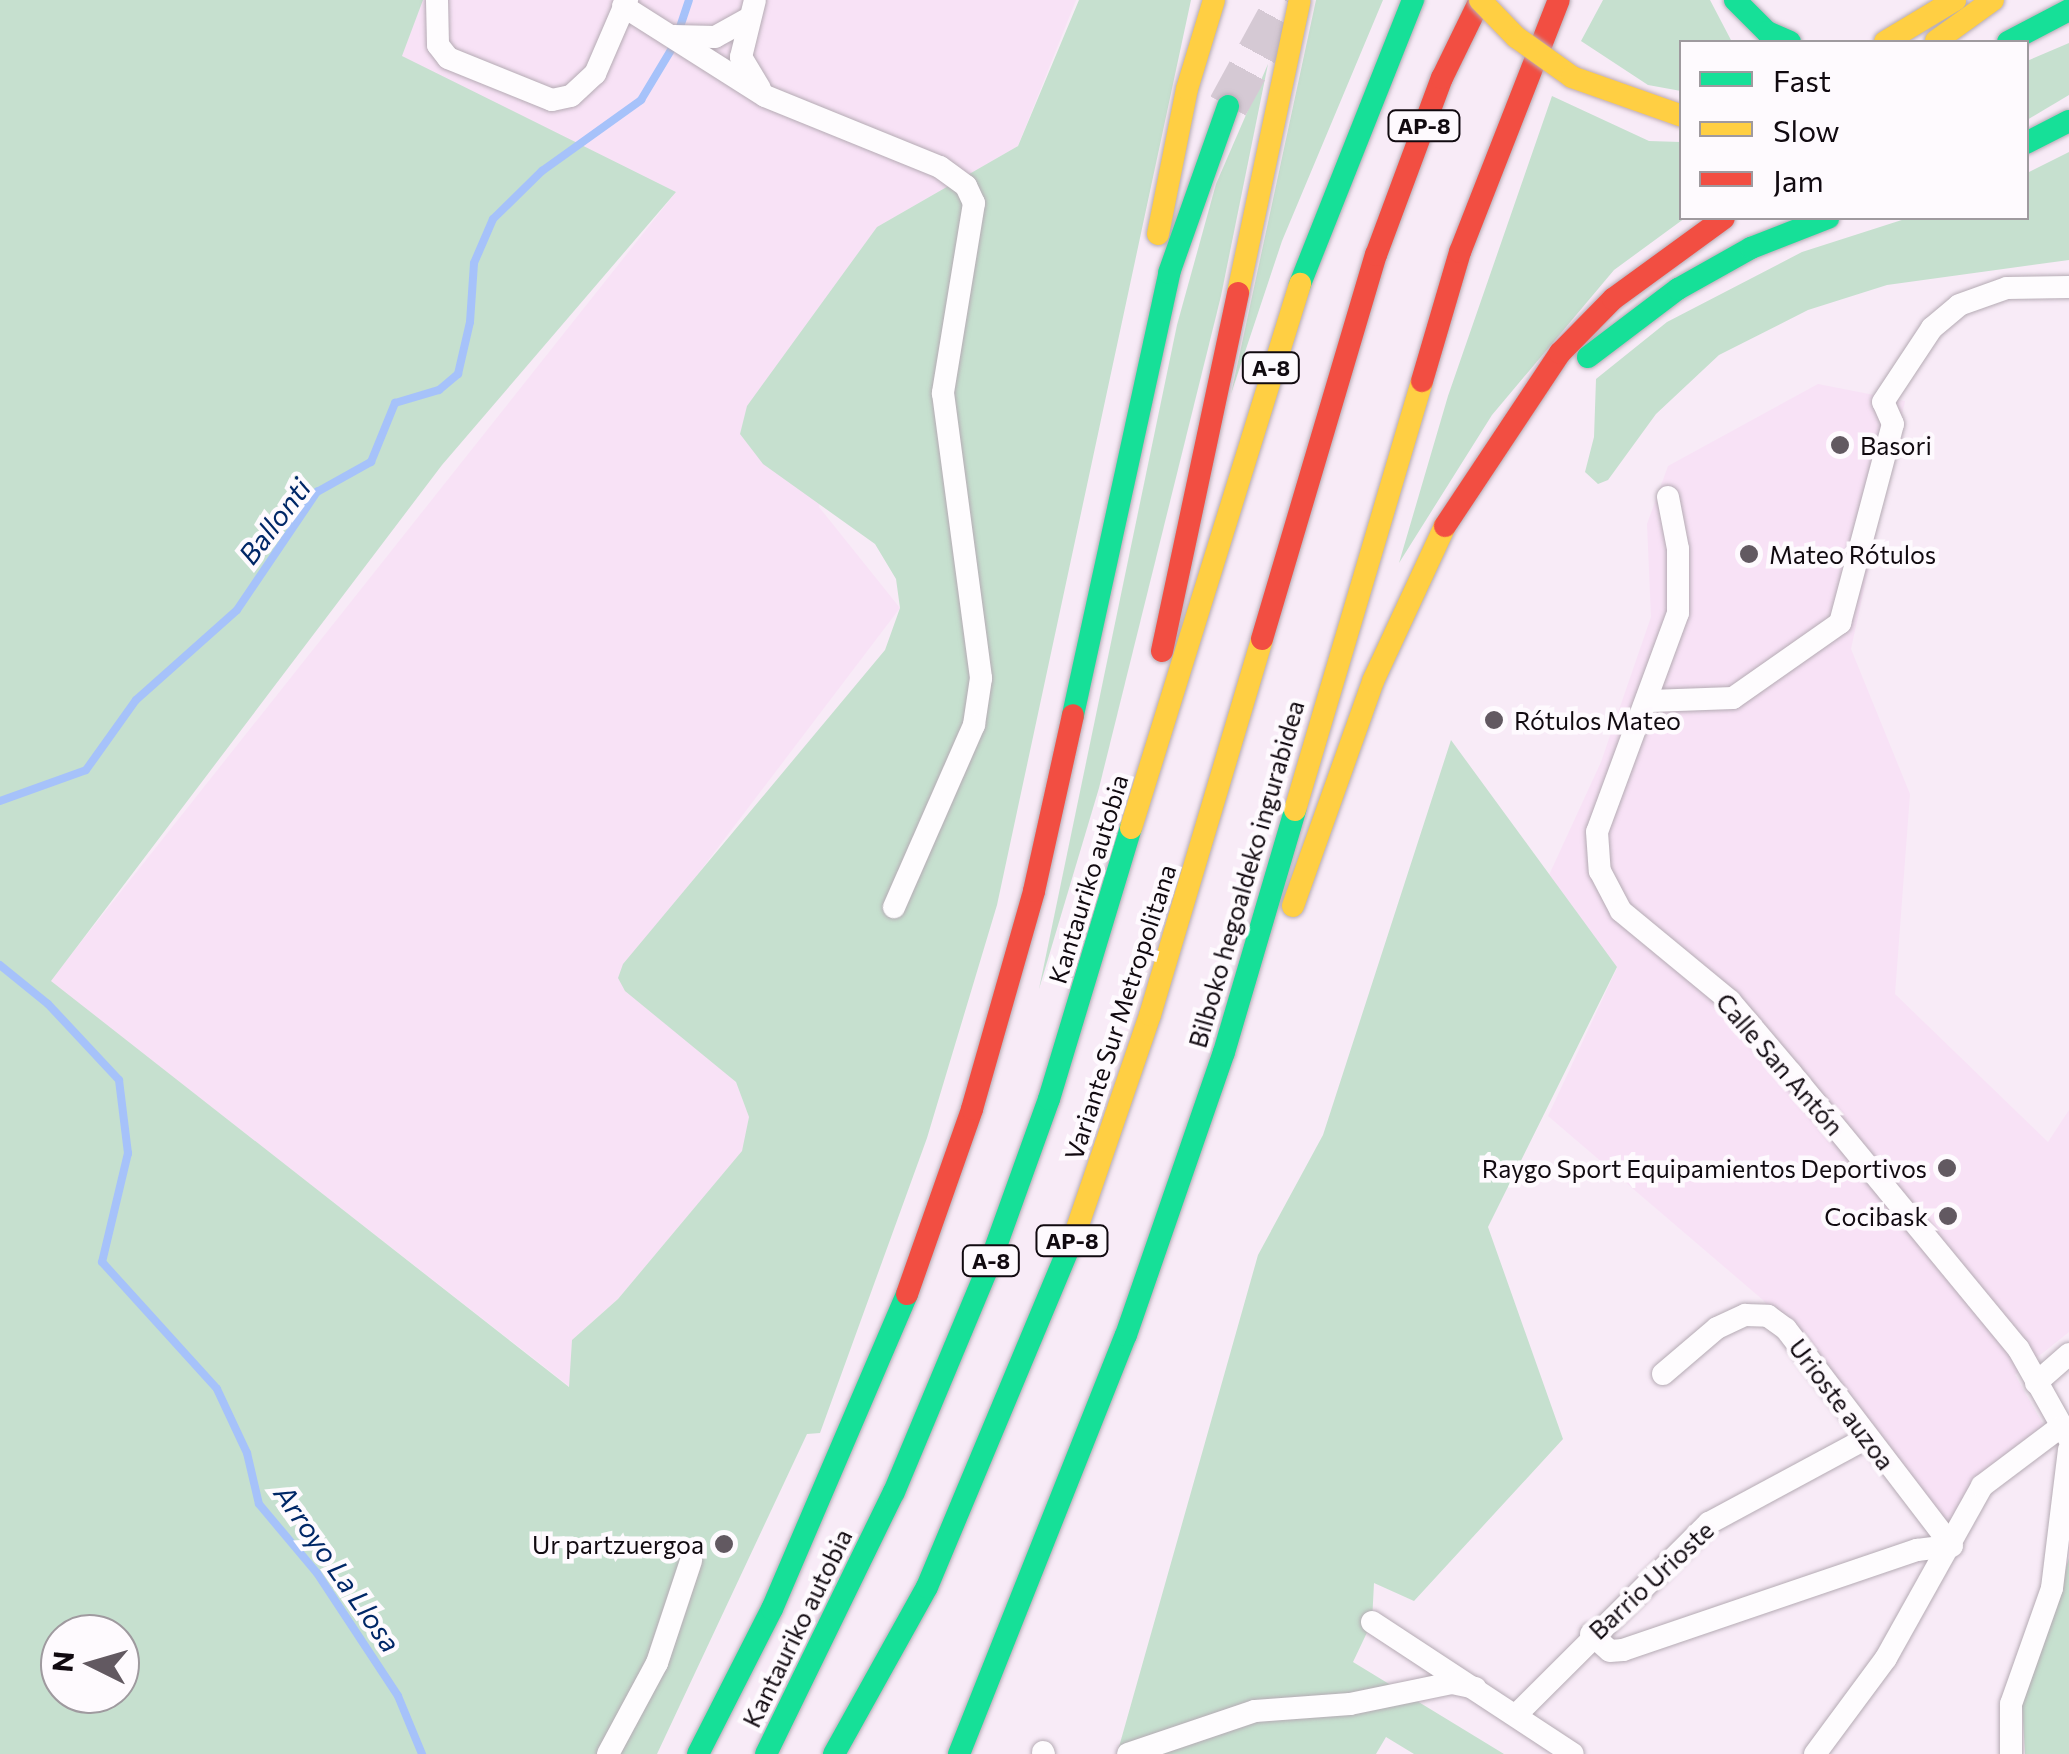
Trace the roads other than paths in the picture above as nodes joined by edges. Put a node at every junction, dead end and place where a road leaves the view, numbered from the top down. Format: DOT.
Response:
graph roads {
  1 [pos="437,0"];
  2 [pos="1214,0"];
  3 [pos="1300,0"];
  4 [pos="1413,0"];
  5 [pos="1480,0"];
  6 [pos="1558,0"];
  7 [pos="1735,0"];
  8 [pos="1955,0"];
  9 [pos="1993,0"];
  10 [pos="625,3"];
  11 [pos="750,10"];
  12 [pos="2069,10"];
  13 [pos="673,36"];
  14 [pos="1785,40"];
  15 [pos="1889,40"];
  16 [pos="1937,40"];
  17 [pos="2012,40"];
  18 [pos="764,96"];
  19 [pos="1228,106"];
  20 [pos="1679,115"];
  21 [pos="2069,121"];
  22 [pos="2029,141"];
  23 [pos="1721,220"];
  24 [pos="1823,220"];
  25 [pos="2069,286"];
  26 [pos="1510,426"];
  27 [pos="1668,497"];
  28 [pos="1104,567"];
  29 [pos="1650,701"];
  30 [pos="1157,745"];
  31 [pos="894,907"];
  32 [pos="1224,1052"];
  33 [pos="2069,1354"];
  34 [pos="1664,1374"];
  35 [pos="2036,1382"];
  36 [pos="2066,1439"];
  37 [pos="1865,1440"];
  38 [pos="1952,1546"];
  39 [pos="692,1562"];
  40 [pos="927,1587"];
  41 [pos="1372,1622"];
  42 [pos="1591,1634"];
  43 [pos="1475,1688"];
  44 [pos="1518,1714"];
  45 [pos="608,1754"];
  46 [pos="698,1754"];
  47 [pos="766,1754"];
  48 [pos="834,1754"];
  49 [pos="857,1754"];
  50 [pos="960,1754"];
  51 [pos="1128,1754"];
  52 [pos="1573,1754"];
  53 [pos="1815,1754"];
  54 [pos="2012,1754"];
  1 -- 10 [label="street"];
  2 -- 28 [label="highway"];
  3 -- 30 [label="highway"];
  4 -- 30 [label="highway, Kantauriko autobia / A-8"];
  5 -- 20 [label="highway, bridge"];
  5 -- 40 [label="highway, Variante Sur Metropolitana / AP-8"];
  6 -- 32 [label="highway, Bilboko hegoaldeko ingurabidea"];
  7 -- 14 [label="highway"];
  8 -- 15 [label="highway"];
  9 -- 16 [label="highway"];
  10 -- 13 [label="street"];
  11 -- 13 [label="street"];
  11 -- 18 [label="street"];
  12 -- 17 [label="highway"];
  13 -- 18 [label="street"];
  18 -- 31 [label="street"];
  19 -- 28 [label="highway"];
  21 -- 22 [label="highway"];
  23 -- 26 [label="highway"];
  24 -- 26 [label="highway"];
  25 -- 29 [label="street"];
  26 -- 32 [label="highway"];
  27 -- 29 [label="street, Calle San Antón"];
  28 -- 46 [label="highway"];
  29 -- 35 [label="street, Calle San Antón"];
  30 -- 47 [label="highway, Kantauriko autobia / A-8"];
  32 -- 50 [label="highway, Bilboko hegoaldeko ingurabidea"];
  33 -- 35 [label="street"];
  34 -- 37 [label="street, Urioste auzoa"];
  35 -- 36 [label="street, Calle San Antón"];
  36 -- 38 [label="street"];
  36 -- 54 [label="street"];
  37 -- 38 [label="street, Urioste auzoa"];
  37 -- 42 [label="street, Barrio Urioste"];
  38 -- 42 [label="street"];
  38 -- 53 [label="street"];
  39 -- 45 [label="street"];
  40 -- 48 [label="highway, Variante Sur Metropolitana / AP-8"];
  40 -- 49 [label="highway"];
  41 -- 43 [label="street"];
  42 -- 44 [label="street, Barrio Urioste"];
  43 -- 44 [label="street"];
  43 -- 51 [label="street"];
  44 -- 52 [label="street"];
}
